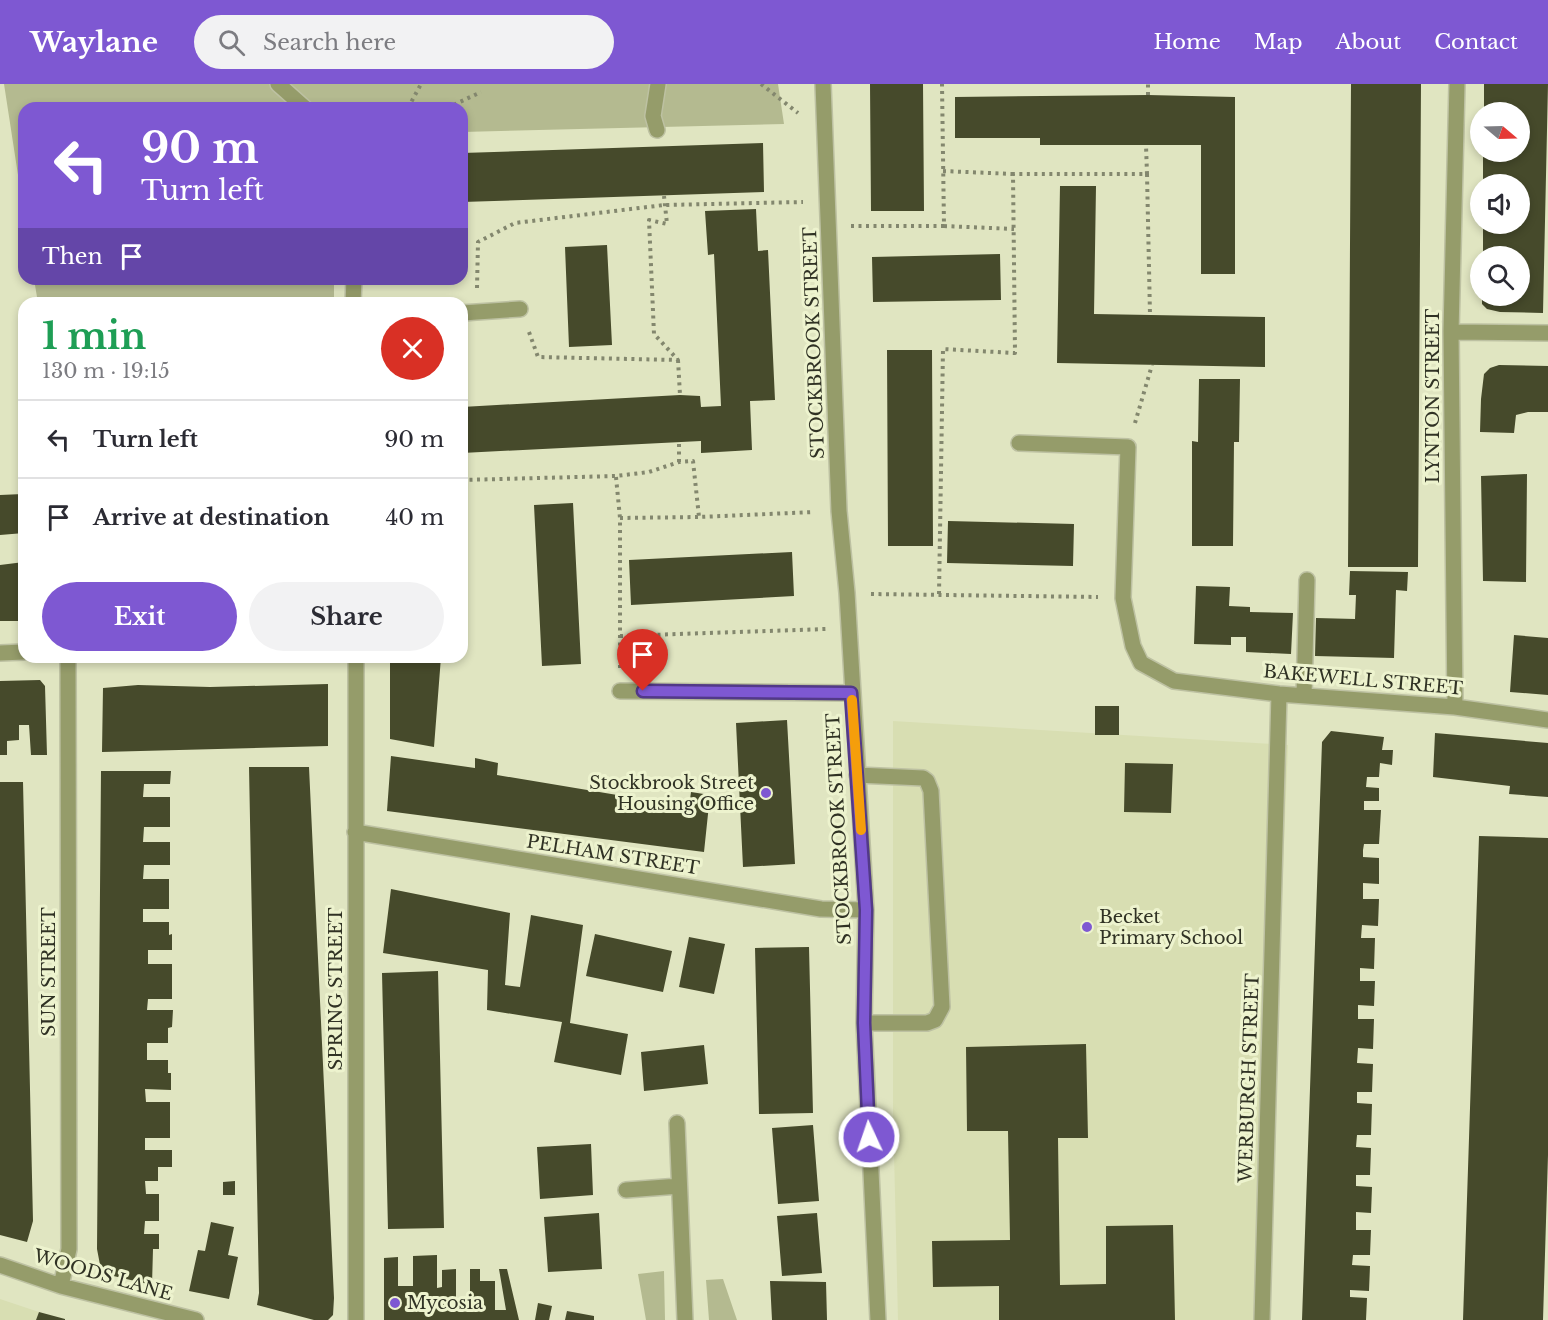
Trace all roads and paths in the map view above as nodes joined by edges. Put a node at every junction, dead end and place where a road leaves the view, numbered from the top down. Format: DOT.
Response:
graph roads {
  1 [pos="278,84"];
  2 [pos="421,84"];
  3 [pos="658,84"];
  4 [pos="761,84"];
  5 [pos="823,84"];
  6 [pos="942,84"];
  7 [pos="1148,84"];
  8 [pos="1457,84"];
  9 [pos="481,92"];
  10 [pos="1148,95"];
  11 [pos="298,102"];
  12 [pos="411,102"];
  13 [pos="460,102"];
  14 [pos="657,130"];
  15 [pos="825,132"];
  16 [pos="1146,146"];
  17 [pos="943,171"];
  18 [pos="1012,174"];
  19 [pos="1147,174"];
  20 [pos="664,196"];
  21 [pos="828,202"];
  22 [pos="664,205"];
  23 [pos="829,226"];
  24 [pos="944,226"];
  25 [pos="1014,230"];
  26 [pos="520,309"];
  27 [pos="469,312"];
  28 [pos="1150,315"];
  29 [pos="1451,332"];
  30 [pos="1548,333"];
  31 [pos="678,360"];
  32 [pos="1152,365"];
  33 [pos="680,395"];
  34 [pos="679,443"];
  35 [pos="1019,443"];
  36 [pos="1128,447"];
  37 [pos="679,462"];
  38 [pos="616,476"];
  39 [pos="468,480"];
  40 [pos="839,511"];
  41 [pos="699,517"];
  42 [pos="620,518"];
  43 [pos="1307,580"];
  44 [pos="847,593"];
  45 [pos="939,594"];
  46 [pos="1123,598"];
  47 [pos="848,628"];
  48 [pos="620,636"];
  49 [pos="18,652"];
  50 [pos="0,653"];
  51 [pos="68,663"];
  52 [pos="356,663"];
  53 [pos="620,691"];
  54 [pos="851,693"];
  55 [pos="1279,694"];
  56 [pos="1304,696"];
  57 [pos="1455,707"];
  58 [pos="1548,720"];
  59 [pos="857,775"];
  60 [pos="355,832"];
  61 [pos="866,910"];
  62 [pos="864,1023"];
  63 [pos="677,1123"];
  64 [pos="679,1186"];
  65 [pos="626,1190"];
  66 [pos="0,1265"];
  67 [pos="61,1286"];
  68 [pos="196,1320"];
  69 [pos="356,1320"];
  70 [pos="686,1320"];
  71 [pos="878,1320"];
  72 [pos="1262,1320"];
  1 -- 11 [label="street"];
  2 -- 12 [label="path"];
  3 -- 14 [label="street"];
  4 -- 15 [label="path"];
  5 -- 15 [label="street, STOCKBROOK STREET"];
  6 -- 17 [label="path"];
  7 -- 10 [label="path"];
  8 -- 29 [label="street, LYNTON STREET"];
  9 -- 13 [label="path"];
  15 -- 21 [label="street, STOCKBROOK STREET"];
  16 -- 19 [label="path"];
  17 -- 18 [label="path"];
  17 -- 24 [label="path"];
  18 -- 19 [label="path"];
  18 -- 25 [label="path"];
  19 -- 28 [label="path"];
  20 -- 22 [label="path"];
  21 -- 22 [label="path"];
  21 -- 23 [label="street, STOCKBROOK STREET"];
  22 -- 27 [label="path"];
  22 -- 31 [label="path"];
  23 -- 24 [label="path"];
  23 -- 40 [label="street, STOCKBROOK STREET"];
  24 -- 25 [label="path"];
  25 -- 45 [label="path"];
  26 -- 27 [label="street"];
  26 -- 31 [label="path"];
  29 -- 30 [label="street"];
  29 -- 57 [label="street, LYNTON STREET"];
  31 -- 33 [label="path"];
  32 -- 36 [label="path"];
  34 -- 37 [label="path"];
  35 -- 36 [label="street"];
  36 -- 46 [label="street"];
  37 -- 38 [label="path"];
  37 -- 41 [label="path"];
  38 -- 39 [label="path"];
  38 -- 42 [label="path"];
  40 -- 41 [label="path"];
  40 -- 44 [label="street, STOCKBROOK STREET"];
  41 -- 42 [label="path"];
  42 -- 48 [label="path"];
  43 -- 56 [label="street"];
  44 -- 45 [label="path"];
  44 -- 47 [label="street, STOCKBROOK STREET"];
  45 -- 46 [label="path"];
  46 -- 55 [label="street, BAKEWELL STREET"];
  47 -- 48 [label="path"];
  47 -- 54 [label="street, STOCKBROOK STREET"];
  48 -- 53 [label="path"];
  49 -- 50 [label="street"];
  51 -- 67 [label="street, SUN STREET"];
  52 -- 60 [label="street, SPRING STREET"];
  53 -- 54 [label="street"];
  54 -- 59 [label="street, STOCKBROOK STREET"];
  55 -- 56 [label="street, BAKEWELL STREET"];
  55 -- 72 [label="street, WERBURGH STREET"];
  56 -- 57 [label="street, BAKEWELL STREET"];
  57 -- 58 [label="street, BAKEWELL STREET"];
  59 -- 61 [label="street, STOCKBROOK STREET"];
  59 -- 62 [label="street"];
  60 -- 61 [label="street, PELHAM STREET"];
  60 -- 69 [label="street, SPRING STREET"];
  61 -- 62 [label="street, STOCKBROOK STREET"];
  62 -- 71 [label="street, STOCKBROOK STREET"];
  63 -- 64 [label="street"];
  64 -- 65 [label="street"];
  64 -- 70 [label="street"];
  66 -- 67 [label="street, WOODS LANE"];
  67 -- 68 [label="street, WOODS LANE"];
}
